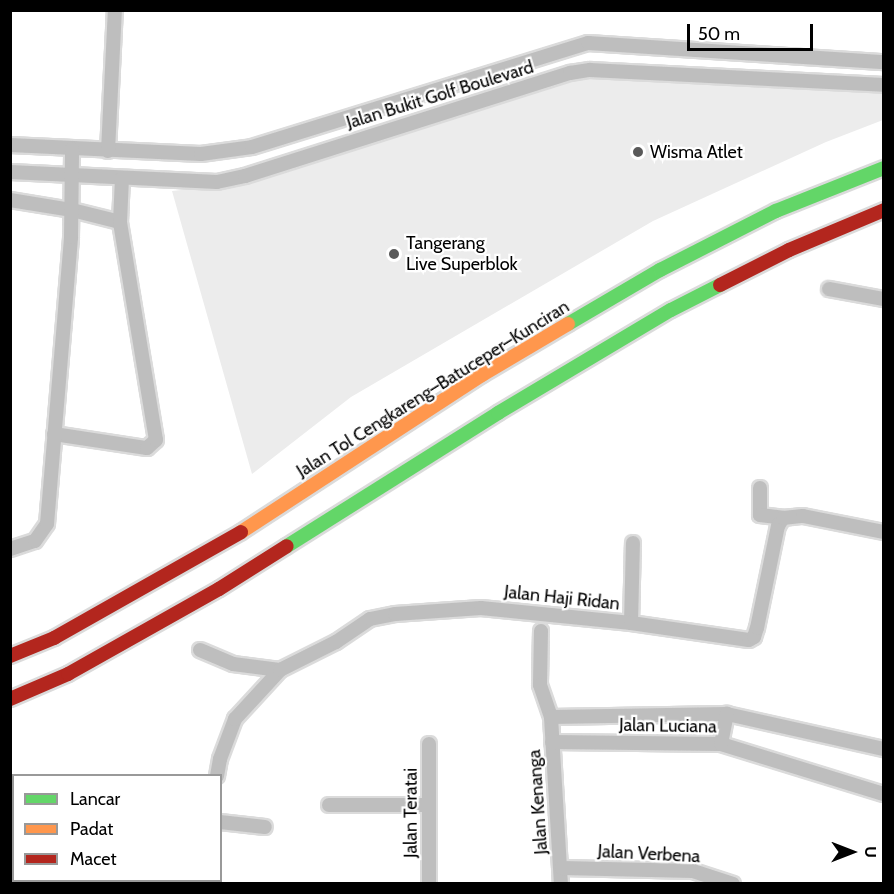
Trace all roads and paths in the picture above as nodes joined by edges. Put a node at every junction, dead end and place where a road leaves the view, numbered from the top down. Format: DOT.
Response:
graph roads {
  1 [pos="115,10"];
  2 [pos="884,62"];
  3 [pos="884,85"];
  4 [pos="10,145"];
  5 [pos="72,149"];
  6 [pos="108,151"];
  7 [pos="884,168"];
  8 [pos="10,172"];
  9 [pos="72,175"];
  10 [pos="122,178"];
  11 [pos="10,200"];
  12 [pos="72,210"];
  13 [pos="884,210"];
  14 [pos="120,222"];
  15 [pos="829,289"];
  16 [pos="884,299"];
  17 [pos="54,434"];
  18 [pos="760,488"];
  19 [pos="783,518"];
  20 [pos="884,532"];
  21 [pos="633,543"];
  22 [pos="10,549"];
  23 [pos="631,623"];
  24 [pos="541,631"];
  25 [pos="200,650"];
  26 [pos="10,656"];
  27 [pos="280,670"];
  28 [pos="10,699"];
  29 [pos="727,714"];
  30 [pos="551,717"];
  31 [pos="552,742"];
  32 [pos="429,744"];
  33 [pos="721,744"];
  34 [pos="884,749"];
  35 [pos="217,774"];
  36 [pos="884,794"];
  37 [pos="329,805"];
  38 [pos="429,805"];
  39 [pos="222,822"];
  40 [pos="266,827"];
  41 [pos="561,868"];
  42 [pos="693,877"];
  43 [pos="429,884"];
  44 [pos="561,884"];
  45 [pos="733,884"];
  1 -- 6 [label="street"];
  2 -- 6 [label="street, Jalan Bukit Golf Boulevard"];
  3 -- 10 [label="street, Jalan Bukit Golf Boulevard"];
  4 -- 5 [label="street, Jalan Bukit Golf Boulevard"];
  5 -- 6 [label="street, Jalan Bukit Golf Boulevard"];
  5 -- 9 [label="street"];
  7 -- 26 [label="highway, Jalan Tol Cengkareng–Batuceper–Kunciran"];
  8 -- 9 [label="street, Jalan Bukit Golf Boulevard"];
  9 -- 10 [label="street, Jalan Bukit Golf Boulevard"];
  9 -- 12 [label="street"];
  10 -- 14 [label="street"];
  11 -- 12 [label="street"];
  12 -- 14 [label="street"];
  12 -- 17 [label="street"];
  13 -- 28 [label="highway"];
  14 -- 17 [label="street"];
  15 -- 16 [label="street"];
  17 -- 22 [label="street"];
  18 -- 19 [label="street"];
  19 -- 20 [label="street"];
  19 -- 23 [label="street, Jalan Haji Ridan"];
  21 -- 23 [label="street"];
  23 -- 27 [label="street, Jalan Haji Ridan"];
  24 -- 30 [label="street, Jalan Kenanga"];
  25 -- 27 [label="street"];
  27 -- 35 [label="street, Jalan Haji Ridan"];
  29 -- 30 [label="street, Jalan Luciana"];
  29 -- 33 [label="street"];
  29 -- 34 [label="street, Jalan Luciana"];
  30 -- 31 [label="street, Jalan Kenanga"];
  31 -- 33 [label="street, Jalan Luciana"];
  31 -- 41 [label="street, Jalan Kenanga"];
  32 -- 38 [label="street, Jalan Teratai"];
  33 -- 36 [label="street, Jalan Luciana"];
  37 -- 38 [label="street"];
  38 -- 43 [label="street, Jalan Teratai"];
  39 -- 40 [label="street"];
  41 -- 42 [label="street, Jalan Verbena"];
  41 -- 44 [label="street, Jalan Kenanga"];
  42 -- 45 [label="street, Jalan Verbena"];
}
